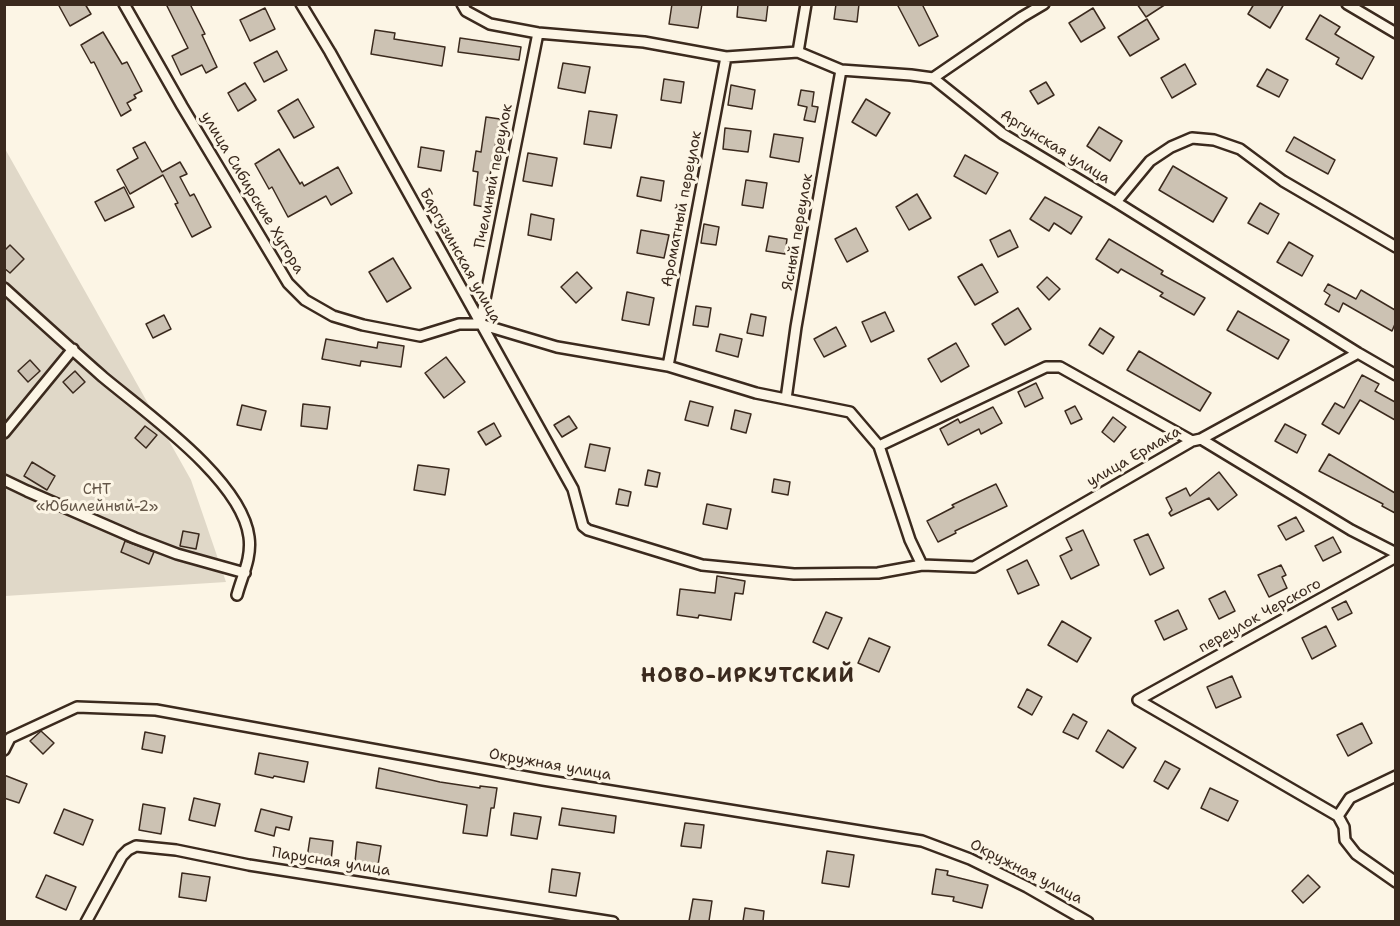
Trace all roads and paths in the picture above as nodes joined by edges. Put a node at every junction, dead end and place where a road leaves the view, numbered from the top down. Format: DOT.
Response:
graph roads {
  1 [pos="124,4"];
  2 [pos="300,4"];
  3 [pos="462,4"];
  4 [pos="806,4"];
  5 [pos="1044,4"];
  6 [pos="1347,4"];
  7 [pos="538,33"];
  8 [pos="1395,33"];
  9 [pos="798,52"];
  10 [pos="726,57"];
  11 [pos="842,70"];
  12 [pos="933,78"];
  13 [pos="1116,202"];
  14 [pos="1395,247"];
  15 [pos="4,288"];
  16 [pos="480,324"];
  17 [pos="73,350"];
  18 [pos="1358,353"];
  19 [pos="668,366"];
  20 [pos="1395,375"];
  21 [pos="786,399"];
  22 [pos="4,433"];
  23 [pos="1196,440"];
  24 [pos="879,446"];
  25 [pos="4,480"];
  26 [pos="583,526"];
  27 [pos="1395,555"];
  28 [pos="922,565"];
  29 [pos="244,573"];
  30 [pos="237,595"];
  31 [pos="4,750"];
  32 [pos="1395,776"];
  33 [pos="1338,816"];
  34 [pos="1395,882"];
  35 [pos="86,921"];
  36 [pos="613,921"];
  37 [pos="1088,921"];
  1 -- 16 [label="street, улица Сибирские Хутора"];
  2 -- 16 [label="street, Баргузинская улица"];
  3 -- 7 [label="street"];
  4 -- 9 [label="street"];
  5 -- 12 [label="street"];
  6 -- 8 [label="street"];
  7 -- 10 [label="street"];
  7 -- 16 [label="street, Пчелиный переулок"];
  9 -- 10 [label="street"];
  9 -- 11 [label="street"];
  10 -- 19 [label="street, Ароматный переулок"];
  11 -- 12 [label="street"];
  11 -- 21 [label="street, Ясный переулок"];
  12 -- 13 [label="street, Аргунская улица"];
  13 -- 14 [label="street"];
  13 -- 18 [label="street, Аргунская улица"];
  15 -- 17 [label="street"];
  16 -- 19 [label="street, улица Сибирские Хутора"];
  16 -- 26 [label="street, Баргузинская улица"];
  17 -- 22 [label="street"];
  17 -- 29 [label="street"];
  18 -- 20 [label="street, Аргунская улица"];
  18 -- 23 [label="street, улица Ермака"];
  19 -- 21 [label="street, улица Сибирские Хутора"];
  21 -- 24 [label="street, улица Сибирские Хутора"];
  23 -- 24 [label="street"];
  23 -- 27 [label="street"];
  23 -- 28 [label="street, улица Ермака"];
  24 -- 28 [label="street"];
  25 -- 29 [label="street"];
  26 -- 28 [label="street, улица Ермака"];
  27 -- 33 [label="street, переулок Черского"];
  29 -- 30 [label="street"];
  31 -- 37 [label="street, Окружная улица"];
  32 -- 33 [label="street"];
  33 -- 34 [label="street"];
  35 -- 36 [label="street, Парусная улица"];
}
